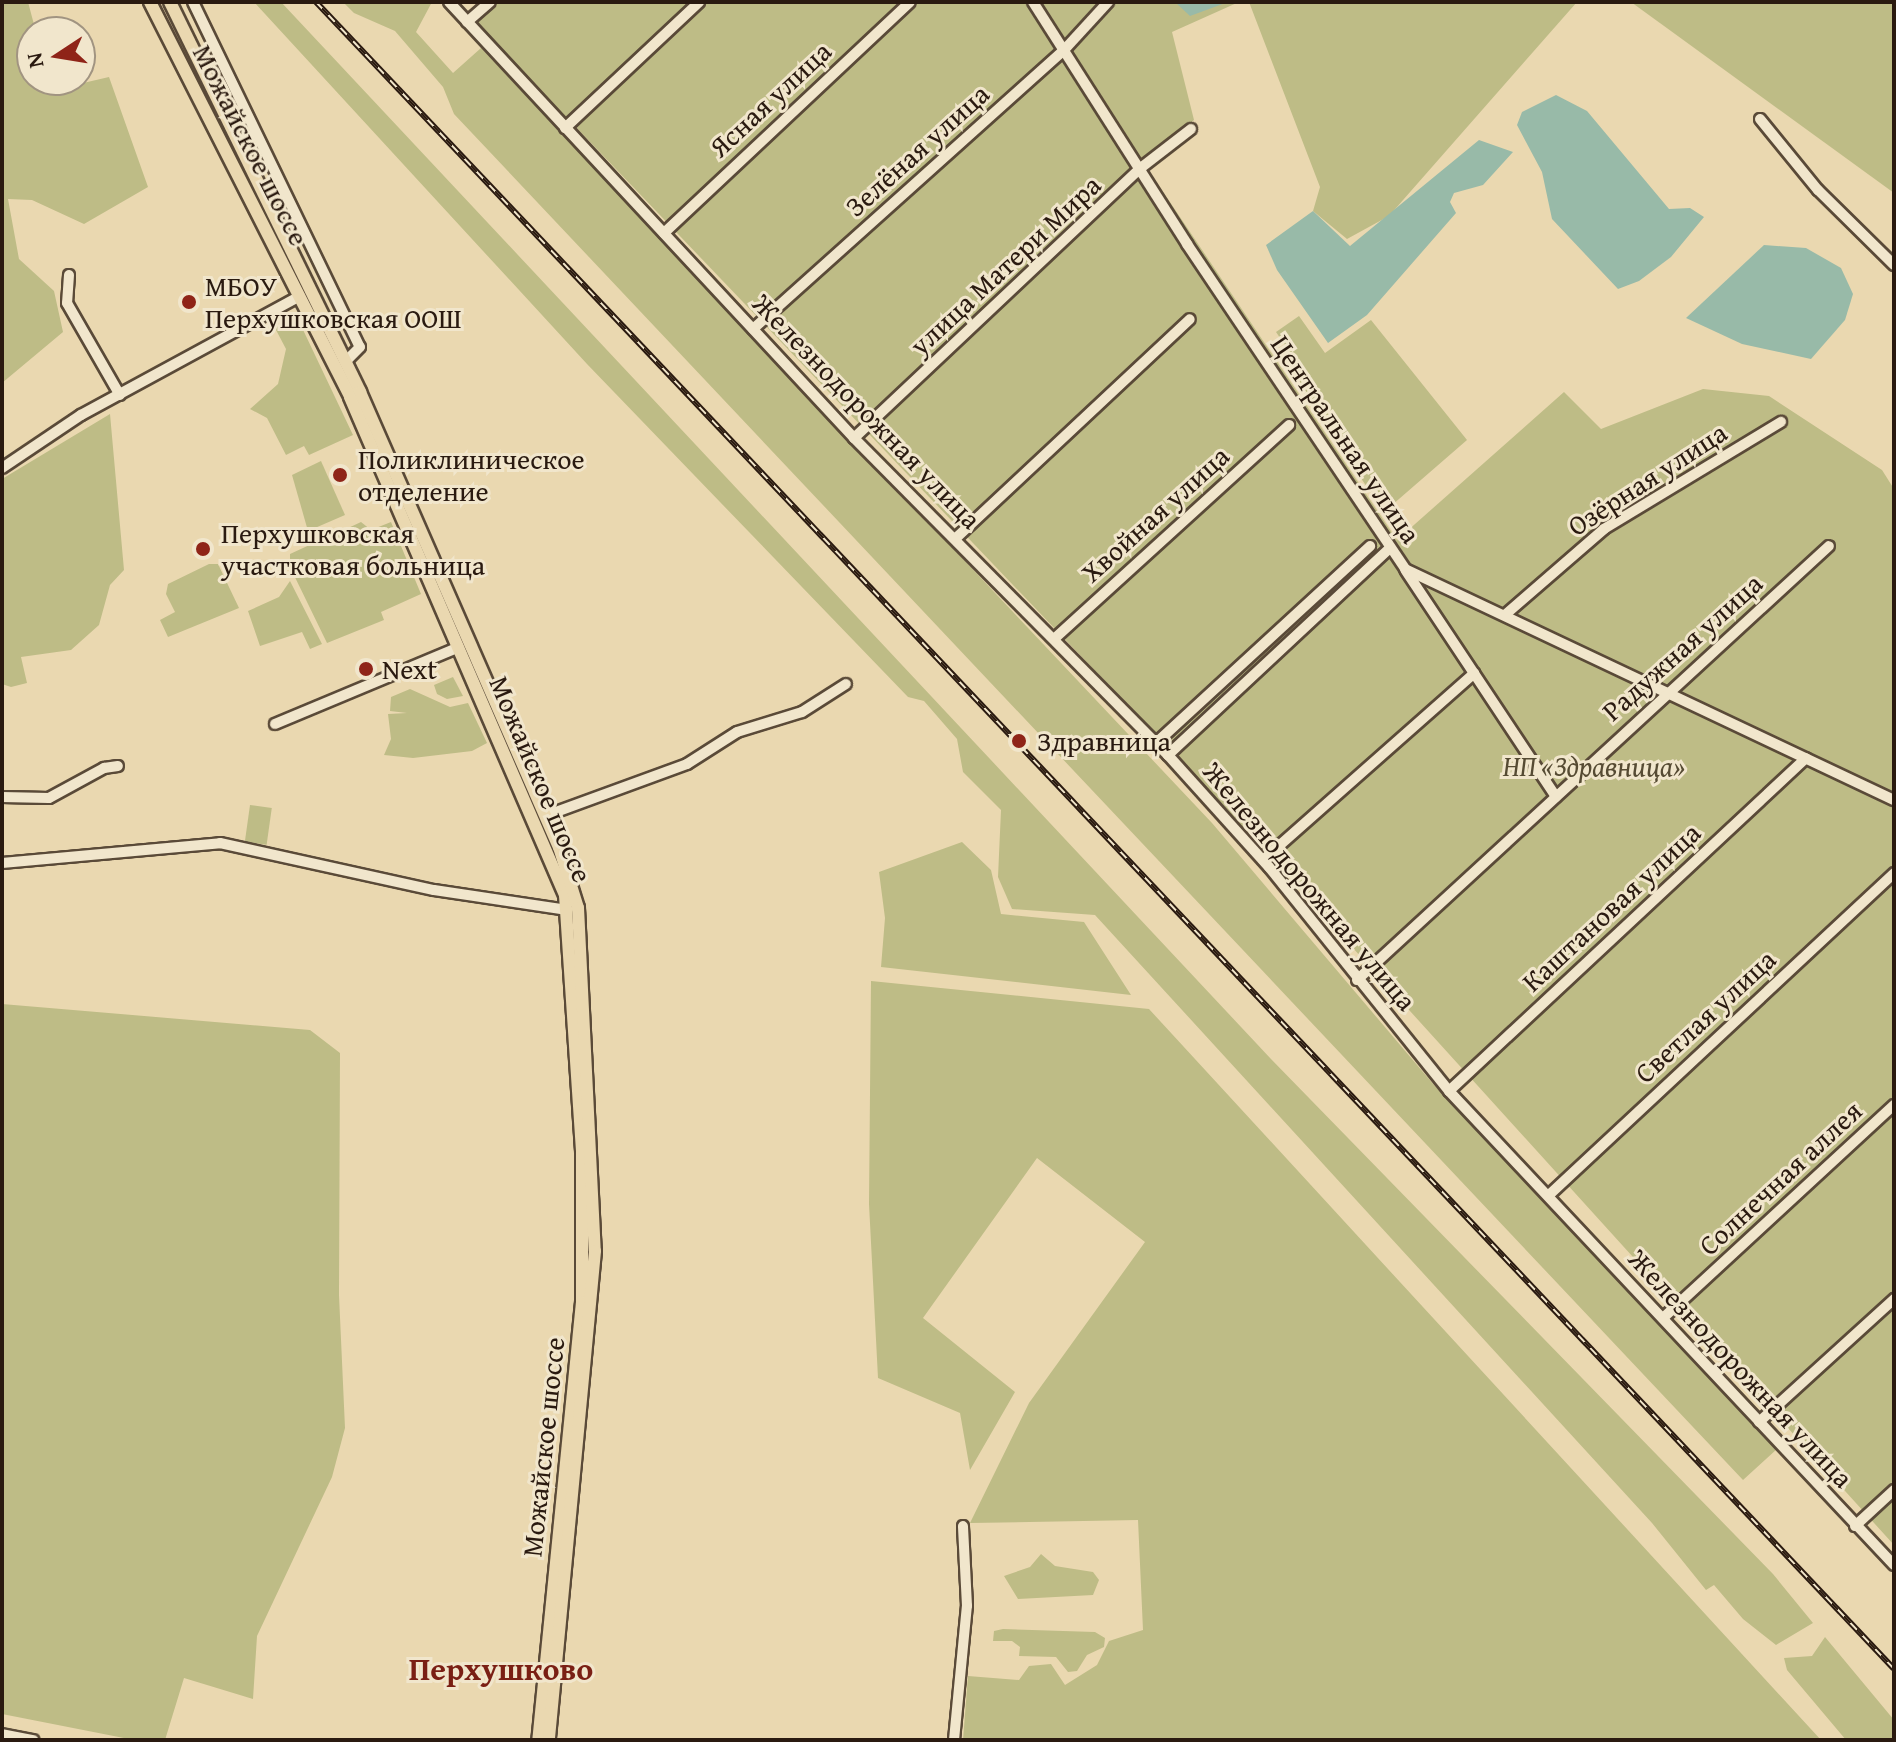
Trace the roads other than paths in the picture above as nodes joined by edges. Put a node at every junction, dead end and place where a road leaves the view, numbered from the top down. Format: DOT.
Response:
graph roads {
  1 [pos="150,2"];
  2 [pos="170,2"];
  3 [pos="193,2"];
  4 [pos="449,2"];
  5 [pos="490,2"];
  6 [pos="699,2"];
  7 [pos="910,2"];
  8 [pos="1033,2"];
  9 [pos="1108,2"];
  10 [pos="467,22"];
  11 [pos="1065,49"];
  12 [pos="1760,119"];
  13 [pos="565,128"];
  14 [pos="1191,129"];
  15 [pos="1142,167"];
  16 [pos="664,233"];
  17 [pos="1894,265"];
  18 [pos="69,275"];
  19 [pos="300,296"];
  20 [pos="1190,319"];
  21 [pos="753,329"];
  22 [pos="345,362"];
  23 [pos="120,395"];
  24 [pos="1781,422"];
  25 [pos="1289,425"];
  26 [pos="854,438"];
  27 [pos="2,468"];
  28 [pos="956,538"];
  29 [pos="1370,546"];
  30 [pos="1829,546"];
  31 [pos="1390,548"];
  32 [pos="1405,569"];
  33 [pos="1506,614"];
  34 [pos="1054,639"];
  35 [pos="459,647"];
  36 [pos="1474,673"];
  37 [pos="846,684"];
  38 [pos="1668,691"];
  39 [pos="275,724"];
  40 [pos="1156,743"];
  41 [pos="1168,755"];
  42 [pos="1806,758"];
  43 [pos="118,766"];
  44 [pos="2,797"];
  45 [pos="1556,797"];
  46 [pos="1894,800"];
  47 [pos="545,816"];
  48 [pos="1263,860"];
  49 [pos="2,863"];
  50 [pos="1894,873"];
  51 [pos="568,910"];
  52 [pos="1357,980"];
  53 [pos="1449,1091"];
  54 [pos="1894,1105"];
  55 [pos="1549,1195"];
  56 [pos="1894,1299"];
  57 [pos="1663,1318"];
  58 [pos="1759,1422"];
  59 [pos="1894,1490"];
  60 [pos="963,1526"];
  61 [pos="1855,1526"];
  62 [pos="1894,1565"];
  63 [pos="2,1734"];
  64 [pos="33,1740"];
  65 [pos="538,1740"];
  66 [pos="549,1740"];
  67 [pos="954,1740"];
  1 -- 19 [label="main road, Можайское шоссе"];
  2 -- 22 [label="main road, Можайское шоссе"];
  3 -- 22 [label="street"];
  4 -- 10 [label="street, Железнодорожная улица"];
  5 -- 10 [label="street"];
  6 -- 13 [label="street"];
  7 -- 16 [label="street, Ясная улица"];
  8 -- 11 [label="street, Центральная улица"];
  9 -- 11 [label="street, Зелёная улица"];
  10 -- 13 [label="street, Железнодорожная улица"];
  11 -- 15 [label="street, Центральная улица"];
  11 -- 21 [label="street, Зелёная улица"];
  12 -- 17 [label="street"];
  13 -- 16 [label="street, Железнодорожная улица"];
  14 -- 15 [label="street, улица Матери Мира"];
  15 -- 26 [label="street, улица Матери Мира"];
  15 -- 31 [label="street, Центральная улица"];
  16 -- 21 [label="street, Железнодорожная улица"];
  18 -- 23 [label="street"];
  19 -- 23 [label="street"];
  19 -- 35 [label="main road, Можайское шоссе"];
  20 -- 28 [label="street"];
  21 -- 26 [label="street, Железнодорожная улица"];
  22 -- 47 [label="main road, Можайское шоссе"];
  23 -- 27 [label="street"];
  24 -- 33 [label="street, Озёрная улица"];
  25 -- 34 [label="street, Хвойная улица"];
  26 -- 28 [label="street, Железнодорожная улица"];
  28 -- 34 [label="street, Железнодорожная улица"];
  29 -- 40 [label="street"];
  30 -- 38 [label="street, Радужная улица"];
  31 -- 32 [label="street, Центральная улица"];
  31 -- 41 [label="street"];
  32 -- 33 [label="street, Центральная улица"];
  32 -- 36 [label="street"];
  33 -- 38 [label="street, Центральная улица"];
  34 -- 40 [label="street, Железнодорожная улица"];
  35 -- 39 [label="street"];
  35 -- 51 [label="main road, Можайское шоссе"];
  36 -- 45 [label="street"];
  36 -- 48 [label="street"];
  37 -- 47 [label="street"];
  38 -- 42 [label="street, Центральная улица"];
  38 -- 45 [label="street, Радужная улица"];
  40 -- 41 [label="street, Железнодорожная улица"];
  41 -- 48 [label="street, Железнодорожная улица"];
  42 -- 46 [label="street, Центральная улица"];
  42 -- 53 [label="street, Каштановая улица"];
  43 -- 44 [label="street"];
  45 -- 52 [label="street, Радужная улица"];
  47 -- 66 [label="main road, Можайское шоссе"];
  48 -- 52 [label="street, Железнодорожная улица"];
  49 -- 51 [label="street"];
  50 -- 55 [label="street, Светлая улица"];
  51 -- 65 [label="main road, Можайское шоссе"];
  52 -- 53 [label="street, Железнодорожная улица"];
  53 -- 55 [label="street, Железнодорожная улица"];
  54 -- 57 [label="street, Солнечная аллея"];
  55 -- 57 [label="street, Железнодорожная улица"];
  56 -- 58 [label="street"];
  57 -- 58 [label="street, Железнодорожная улица"];
  58 -- 61 [label="street, Железнодорожная улица"];
  59 -- 61 [label="street"];
  60 -- 67 [label="street"];
  61 -- 62 [label="street, Железнодорожная улица"];
  63 -- 64 [label="street"];
}
